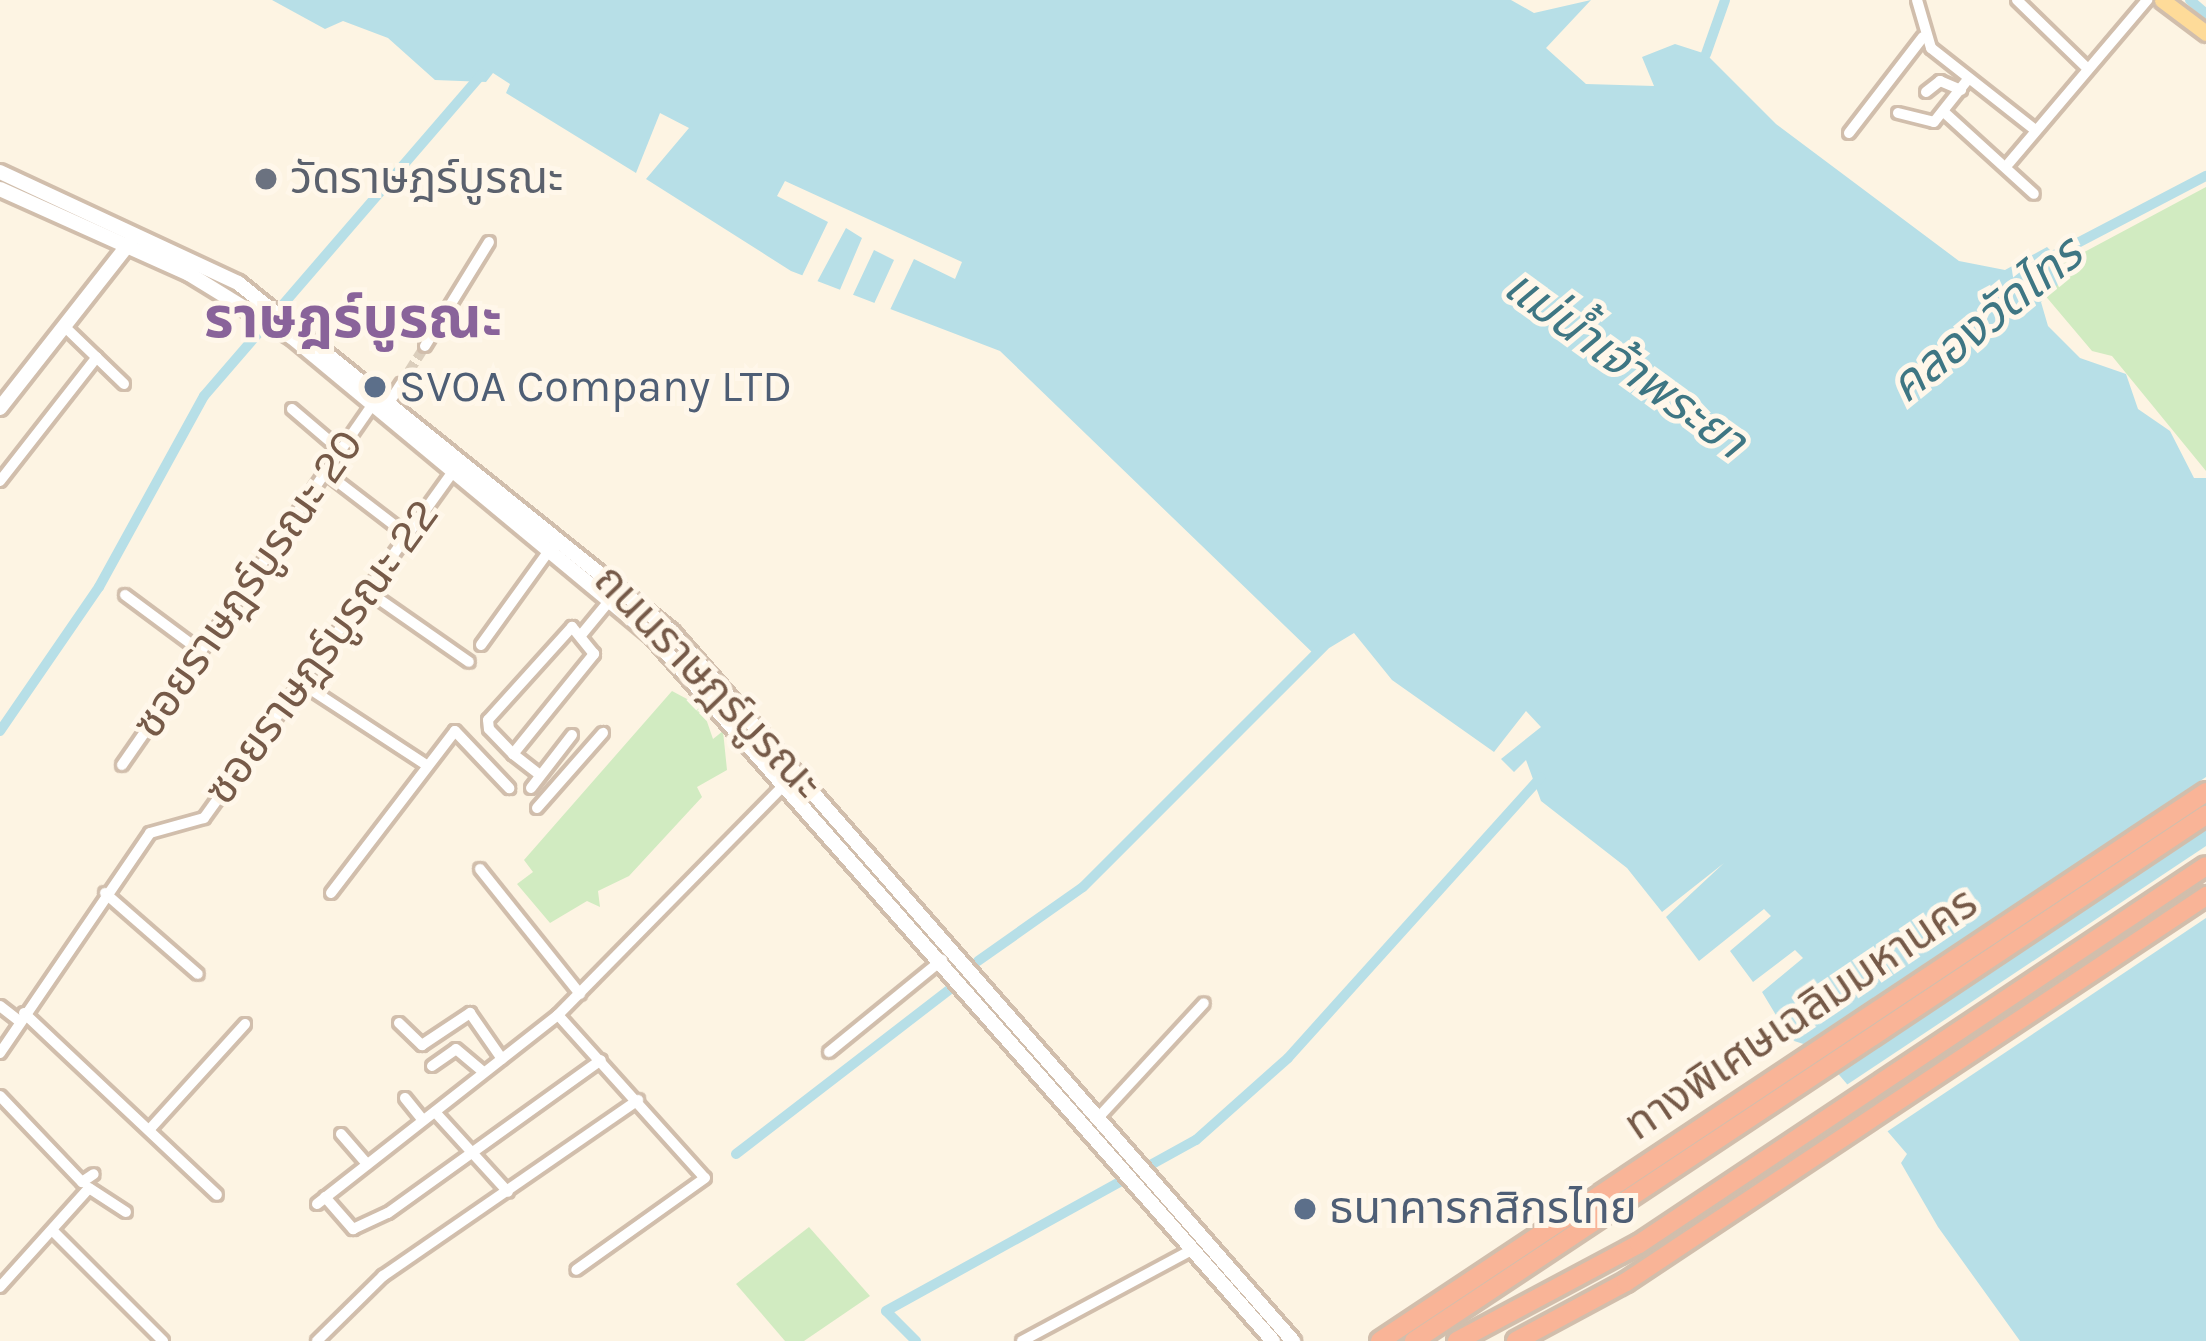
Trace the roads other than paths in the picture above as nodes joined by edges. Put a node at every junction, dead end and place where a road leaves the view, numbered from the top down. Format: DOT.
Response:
graph roads {
  1 [pos="1917,0"];
  2 [pos="2017,0"];
  3 [pos="2147,0"];
  4 [pos="2162,0"];
  5 [pos="2206,34"];
  6 [pos="1923,37"];
  7 [pos="2088,69"];
  8 [pos="1965,84"];
  9 [pos="1925,92"];
  10 [pos="1898,113"];
  11 [pos="1945,113"];
  12 [pos="2034,129"];
  13 [pos="1849,134"];
  14 [pos="2009,163"];
  15 [pos="0,172"];
  16 [pos="0,189"];
  17 [pos="2035,194"];
  18 [pos="137,233"];
  19 [pos="489,242"];
  20 [pos="127,247"];
  21 [pos="234,289"];
  22 [pos="65,327"];
  23 [pos="297,332"];
  24 [pos="424,346"];
  25 [pos="97,358"];
  26 [pos="124,384"];
  27 [pos="374,404"];
  28 [pos="0,408"];
  29 [pos="292,409"];
  30 [pos="340,450"];
  31 [pos="456,468"];
  32 [pos="325,472"];
  33 [pos="0,481"];
  34 [pos="402,531"];
  35 [pos="551,548"];
  36 [pos="363,588"];
  37 [pos="124,595"];
  38 [pos="610,600"];
  39 [pos="582,634"];
  40 [pos="481,645"];
  41 [pos="199,650"];
  42 [pos="469,662"];
  43 [pos="298,681"];
  44 [pos="603,733"];
  45 [pos="572,735"];
  46 [pos="513,754"];
  47 [pos="122,764"];
  48 [pos="428,766"];
  49 [pos="540,776"];
  50 [pos="787,782"];
  51 [pos="508,788"];
  52 [pos="531,788"];
  53 [pos="2206,791"];
  54 [pos="537,808"];
  55 [pos="2206,815"];
  56 [pos="2206,866"];
  57 [pos="480,869"];
  58 [pos="105,893"];
  59 [pos="331,893"];
  60 [pos="2206,896"];
  61 [pos="942,960"];
  62 [pos="198,974"];
  63 [pos="580,994"];
  64 [pos="1204,1003"];
  65 [pos="0,1006"];
  66 [pos="558,1015"];
  67 [pos="21,1017"];
  68 [pos="399,1023"];
  69 [pos="245,1024"];
  70 [pos="829,1052"];
  71 [pos="0,1053"];
  72 [pos="502,1059"];
  73 [pos="602,1060"];
  74 [pos="432,1066"];
  75 [pos="483,1072"];
  76 [pos="0,1096"];
  77 [pos="405,1098"];
  78 [pos="638,1100"];
  79 [pos="435,1112"];
  80 [pos="1098,1118"];
  81 [pos="422,1119"];
  82 [pos="149,1130"];
  83 [pos="341,1134"];
  84 [pos="470,1154"];
  85 [pos="367,1164"];
  86 [pos="94,1174"];
  87 [pos="1140,1178"];
  88 [pos="508,1192"];
  89 [pos="217,1195"];
  90 [pos="126,1212"];
  91 [pos="52,1230"];
  92 [pos="1192,1250"];
  93 [pos="576,1270"];
  94 [pos="0,1287"];
  95 [pos="164,1341"];
  96 [pos="317,1341"];
  97 [pos="1022,1341"];
  98 [pos="1273,1341"];
  99 [pos="1293,1341"];
  100 [pos="1380,1341"];
  101 [pos="1414,1341"];
  102 [pos="1457,1341"];
  103 [pos="1516,1341"];
  1 -- 6 [label="street"];
  2 -- 7 [label="street"];
  3 -- 7 [label="street"];
  4 -- 5 [label="main road"];
  6 -- 8 [label="street"];
  6 -- 13 [label="street"];
  7 -- 12 [label="street"];
  8 -- 9 [label="street"];
  8 -- 11 [label="street"];
  8 -- 12 [label="street"];
  10 -- 11 [label="street"];
  11 -- 14 [label="street"];
  12 -- 14 [label="street"];
  14 -- 17 [label="street"];
  15 -- 18 [label="main road, ถนนราษฎร์บูรณะ"];
  16 -- 20 [label="main road, ถนนราษฎร์บูรณะ"];
  18 -- 20 [label="main road"];
  18 -- 21 [label="main road, ถนนราษฎร์บูรณะ"];
  19 -- 24 [label="street"];
  20 -- 21 [label="main road, ถนนราษฎร์บูรณะ"];
  20 -- 22 [label="main road"];
  21 -- 23 [label="main road, ถนนราษฎร์บูรณะ"];
  22 -- 25 [label="street"];
  22 -- 28 [label="main road"];
  23 -- 27 [label="main road, ถนนราษฎร์บูรณะ"];
  23 -- 80 [label="main road, ถนนราษฎร์บูรณะ"];
  25 -- 26 [label="street"];
  25 -- 33 [label="street"];
  27 -- 30 [label="street, ซอยราษฎร์บูรณะ 20"];
  27 -- 31 [label="main road, ถนนราษฎร์บูรณะ"];
  29 -- 30 [label="street"];
  30 -- 32 [label="street, ซอยราษฎร์บูรณะ 20"];
  31 -- 34 [label="street, ซอยราษฎร์บูรณะ 22"];
  31 -- 35 [label="main road, ถนนราษฎร์บูรณะ"];
  32 -- 34 [label="street"];
  32 -- 41 [label="street, ซอยราษฎร์บูรณะ 20"];
  34 -- 36 [label="street, ซอยราษฎร์บูรณะ 22"];
  35 -- 38 [label="main road, ถนนราษฎร์บูรณะ"];
  35 -- 40 [label="street"];
  36 -- 42 [label="street"];
  36 -- 43 [label="street, ซอยราษฎร์บูรณะ 22"];
  37 -- 41 [label="street"];
  38 -- 39 [label="street"];
  38 -- 50 [label="main road, ถนนราษฎร์บูรณะ"];
  39 -- 46 [label="street"];
  39 -- 46 [label="street"];
  41 -- 47 [label="street, ซอยราษฎร์บูรณะ 20"];
  43 -- 48 [label="street"];
  43 -- 58 [label="street, ซอยราษฎร์บูรณะ 22"];
  44 -- 54 [label="street"];
  45 -- 49 [label="street"];
  46 -- 49 [label="street"];
  48 -- 51 [label="street"];
  48 -- 59 [label="street"];
  49 -- 52 [label="street"];
  50 -- 61 [label="main road, ถนนราษฎร์บูรณะ"];
  50 -- 63 [label="street"];
  53 -- 100 [label="highway, ทางพิเศษเฉลิมมหานคร"];
  55 -- 101 [label="highway, ทางพิเศษเฉลิมมหานคร"];
  56 -- 102 [label="highway"];
  57 -- 63 [label="street"];
  58 -- 62 [label="street"];
  58 -- 67 [label="street, ซอยราษฎร์บูรณะ 22"];
  60 -- 103 [label="highway"];
  61 -- 70 [label="street"];
  61 -- 87 [label="main road, ถนนราษฎร์บูรณะ"];
  63 -- 66 [label="street"];
  64 -- 80 [label="street"];
  65 -- 67 [label="street"];
  66 -- 72 [label="street"];
  66 -- 73 [label="street"];
  67 -- 71 [label="street, ซอยราษฎร์บูรณะ 22"];
  67 -- 82 [label="street"];
  68 -- 72 [label="street"];
  69 -- 82 [label="street"];
  72 -- 75 [label="street"];
  73 -- 78 [label="street"];
  73 -- 84 [label="street"];
  74 -- 75 [label="street"];
  75 -- 79 [label="street"];
  76 -- 86 [label="street"];
  77 -- 81 [label="street"];
  78 -- 88 [label="street"];
  78 -- 93 [label="street"];
  79 -- 81 [label="street"];
  79 -- 84 [label="street"];
  80 -- 87 [label="main road, ถนนราษฎร์บูรณะ"];
  81 -- 85 [label="street"];
  82 -- 89 [label="street"];
  83 -- 85 [label="street"];
  84 -- 85 [label="street"];
  84 -- 88 [label="street"];
  87 -- 92 [label="main road, ถนนราษฎร์บูรณะ"];
  87 -- 99 [label="main road, ถนนราษฎร์บูรณะ"];
  88 -- 96 [label="street"];
  90 -- 91 [label="street"];
  91 -- 94 [label="street"];
  91 -- 95 [label="street"];
  92 -- 97 [label="street"];
  92 -- 98 [label="main road, ถนนราษฎร์บูรณะ"];
}
